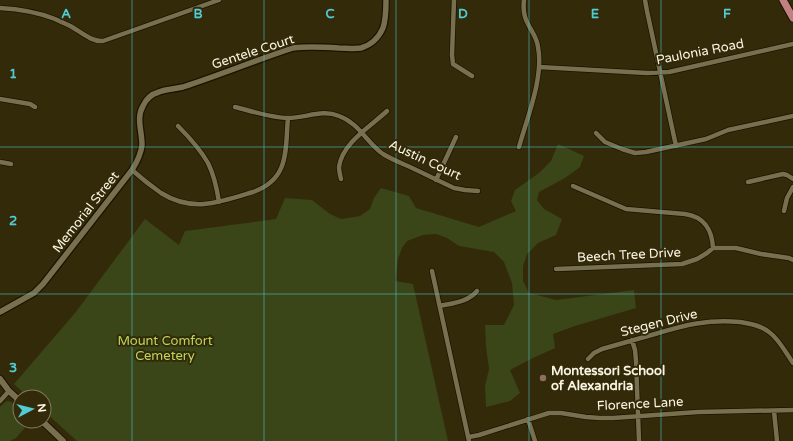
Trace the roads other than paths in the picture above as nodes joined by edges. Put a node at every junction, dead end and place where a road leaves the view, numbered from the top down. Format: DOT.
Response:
graph roads {
  1 [pos="219,0"];
  2 [pos="386,0"];
  3 [pos="454,0"];
  4 [pos="524,0"];
  5 [pos="645,0"];
  6 [pos="783,0"];
  7 [pos="0,8"];
  8 [pos="793,18"];
  9 [pos="793,44"];
  10 [pos="539,67"];
  11 [pos="660,72"];
  12 [pos="472,76"];
  13 [pos="0,99"];
  14 [pos="147,100"];
  15 [pos="35,107"];
  16 [pos="234,107"];
  17 [pos="387,111"];
  18 [pos="793,116"];
  19 [pos="288,118"];
  20 [pos="178,126"];
  21 [pos="362,133"];
  22 [pos="596,133"];
  23 [pos="456,137"];
  24 [pos="676,146"];
  25 [pos="519,147"];
  26 [pos="0,162"];
  27 [pos="11,164"];
  28 [pos="132,170"];
  29 [pos="341,179"];
  30 [pos="793,179"];
  31 [pos="436,180"];
  32 [pos="748,182"];
  33 [pos="573,186"];
  34 [pos="793,187"];
  35 [pos="478,191"];
  36 [pos="219,202"];
  37 [pos="784,211"];
  38 [pos="713,248"];
  39 [pos="792,258"];
  40 [pos="556,269"];
  41 [pos="432,271"];
  42 [pos="477,291"];
  43 [pos="440,306"];
  44 [pos="0,312"];
  45 [pos="632,340"];
  46 [pos="588,359"];
  47 [pos="793,363"];
  48 [pos="0,379"];
  49 [pos="9,391"];
  50 [pos="12,394"];
  51 [pos="0,401"];
  52 [pos="793,410"];
  53 [pos="774,411"];
  54 [pos="638,416"];
  55 [pos="528,419"];
  56 [pos="50,429"];
  57 [pos="469,439"];
  58 [pos="63,441"];
  59 [pos="535,441"];
  60 [pos="639,441"];
  61 [pos="777,441"];
  1 -- 7 [label="street"];
  2 -- 14 [label="street, Gentele Court"];
  3 -- 12 [label="street"];
  4 -- 10 [label="street"];
  5 -- 11 [label="street"];
  6 -- 8 [label="main road"];
  9 -- 11 [label="street, Paulonia Road"];
  10 -- 11 [label="street, Paulonia Road"];
  10 -- 25 [label="street"];
  11 -- 24 [label="street"];
  13 -- 15 [label="street"];
  14 -- 28 [label="street, Memorial Street"];
  16 -- 19 [label="street, Austin Court"];
  17 -- 21 [label="street"];
  18 -- 24 [label="street"];
  19 -- 21 [label="street, Austin Court"];
  19 -- 36 [label="street"];
  20 -- 36 [label="street"];
  21 -- 29 [label="street"];
  21 -- 31 [label="street, Austin Court"];
  22 -- 24 [label="street"];
  23 -- 31 [label="street"];
  26 -- 27 [label="street"];
  28 -- 36 [label="street"];
  28 -- 44 [label="street, Memorial Street"];
  30 -- 32 [label="street"];
  31 -- 35 [label="street, Austin Court"];
  33 -- 38 [label="street"];
  34 -- 37 [label="street"];
  38 -- 39 [label="street"];
  38 -- 40 [label="street, Beech Tree Drive"];
  41 -- 43 [label="street"];
  42 -- 43 [label="street"];
  43 -- 57 [label="street"];
  45 -- 46 [label="street, Stegen Drive"];
  45 -- 47 [label="street, Stegen Drive"];
  45 -- 54 [label="street"];
  48 -- 49 [label="main road"];
  49 -- 50 [label="main road"];
  49 -- 51 [label="street"];
  52 -- 53 [label="street, Florence Lane"];
  53 -- 54 [label="street, Florence Lane"];
  53 -- 61 [label="street"];
  54 -- 55 [label="street, Florence Lane"];
  54 -- 60 [label="street"];
  55 -- 57 [label="street, Florence Lane"];
  55 -- 59 [label="street"];
  56 -- 58 [label="main road"];
}
